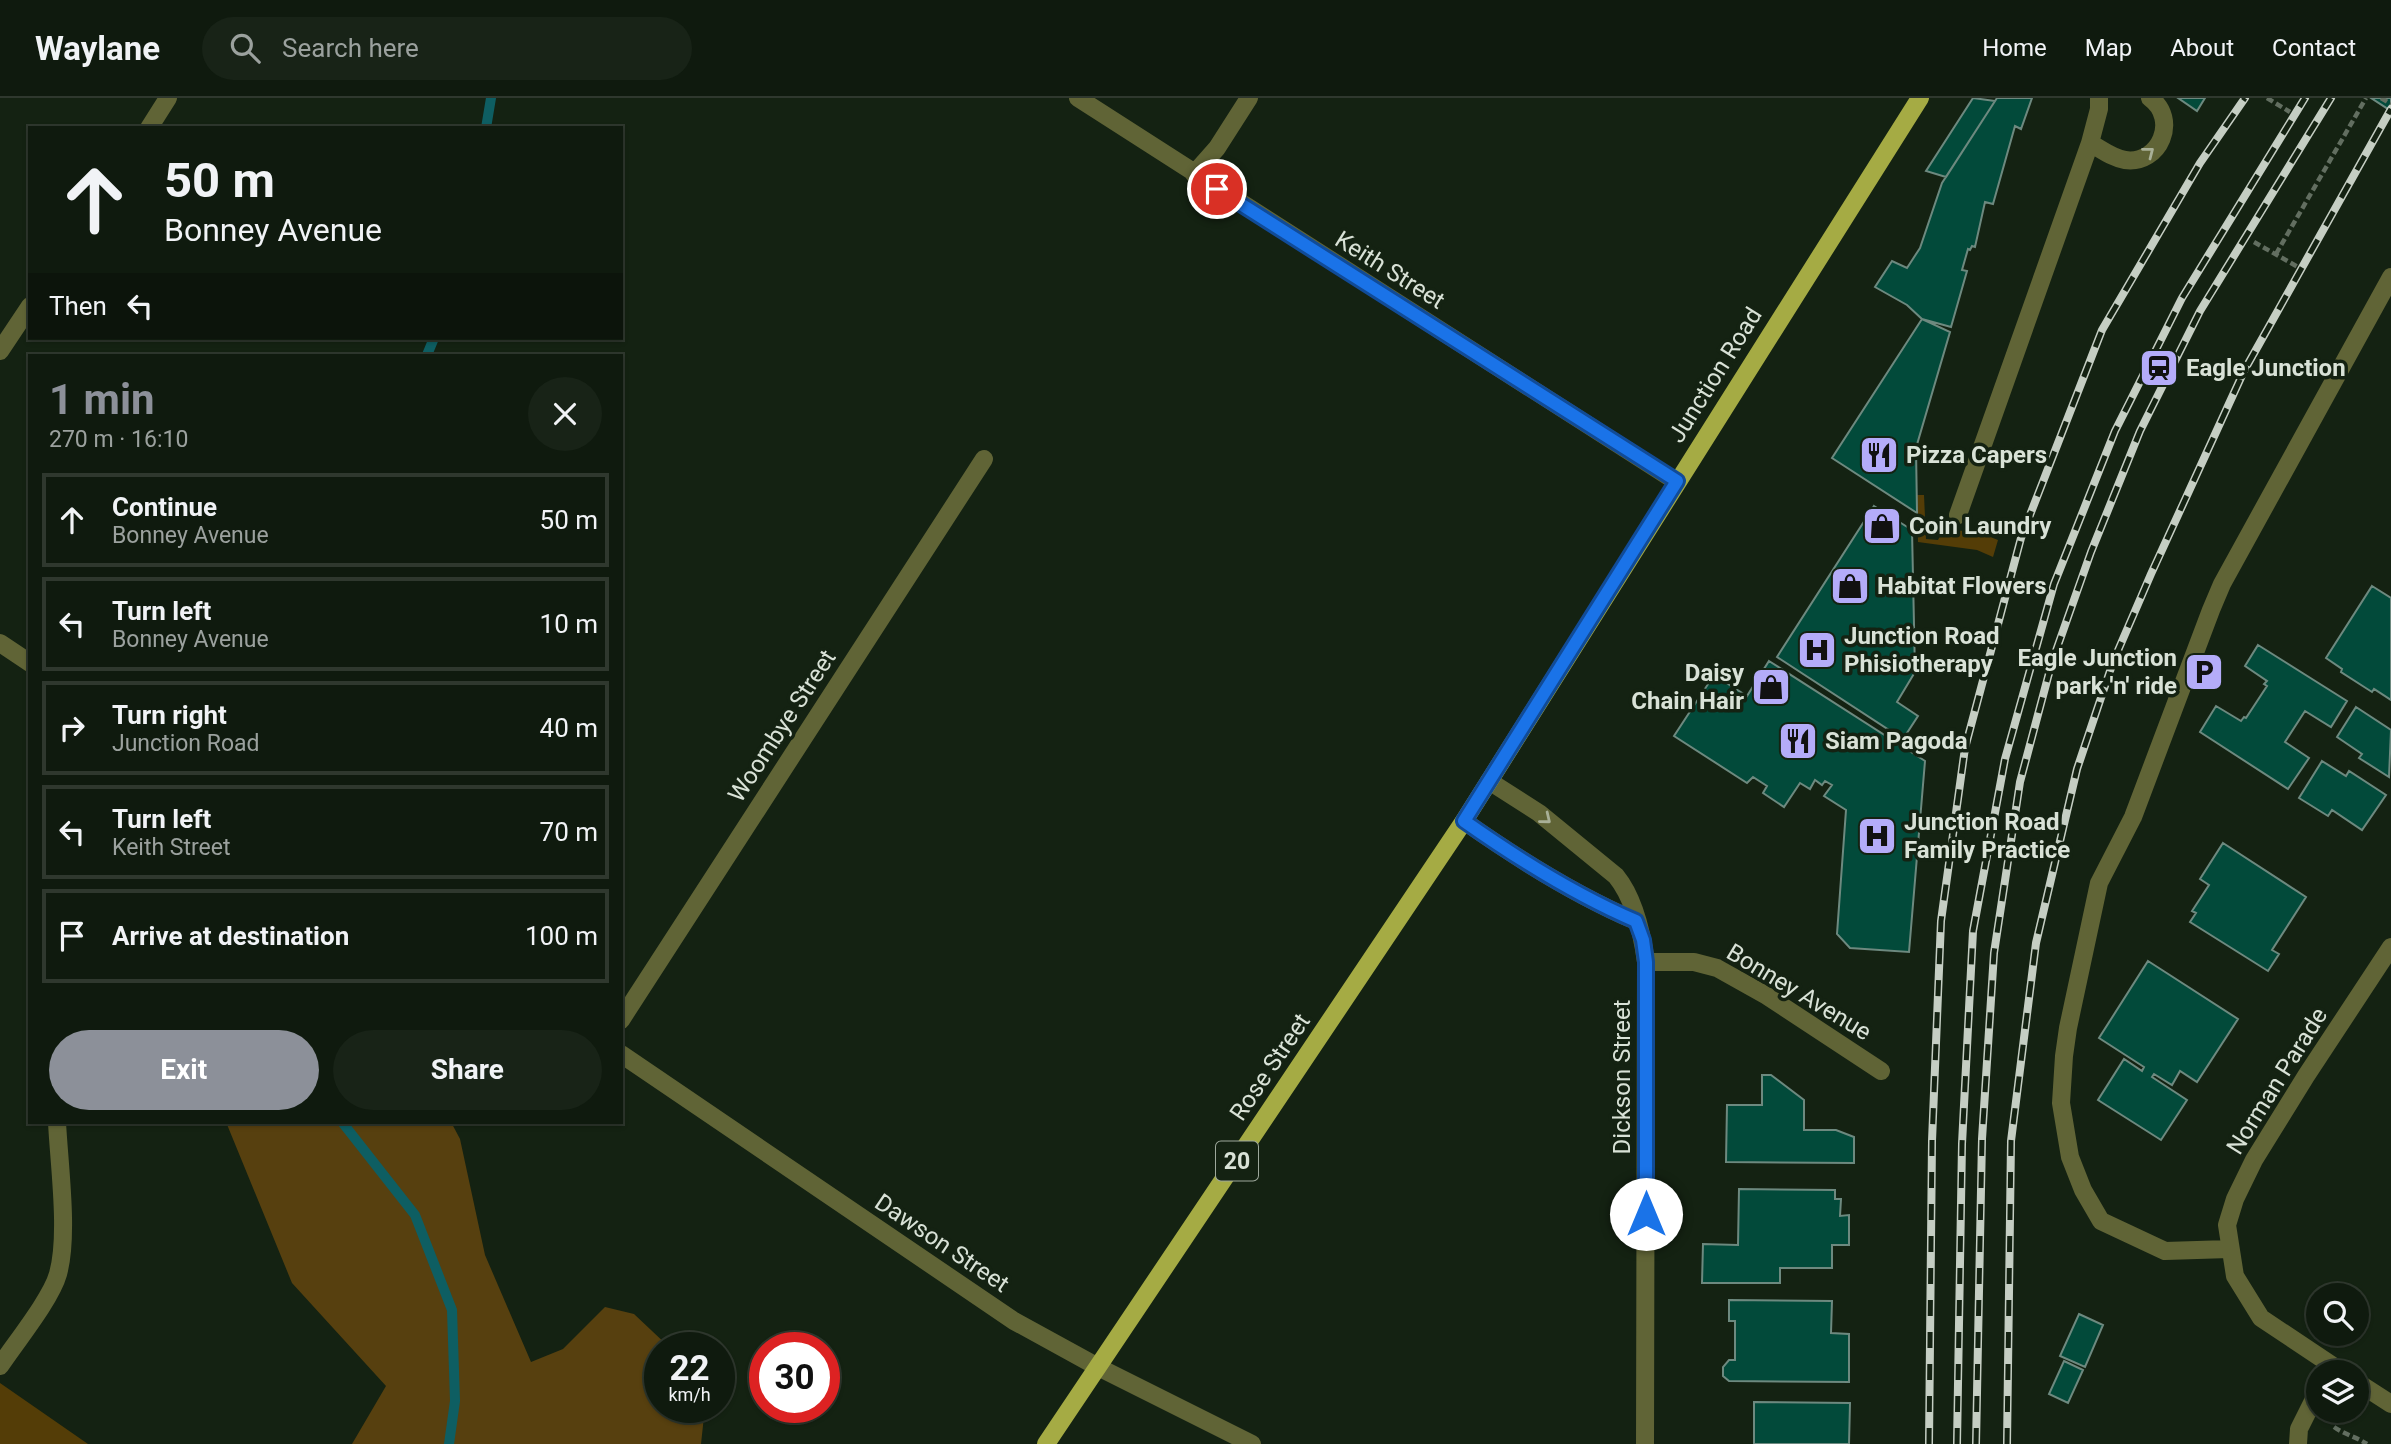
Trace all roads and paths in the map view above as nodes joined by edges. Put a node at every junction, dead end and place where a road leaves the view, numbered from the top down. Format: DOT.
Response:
graph roads {
  1 [pos="168,98"];
  2 [pos="1078,98"];
  3 [pos="1249,98"];
  4 [pos="1920,98"];
  5 [pos="2099,98"];
  6 [pos="2150,98"];
  7 [pos="2267,98"];
  8 [pos="2366,98"];
  9 [pos="2381,98"];
  10 [pos="2277,101"];
  11 [pos="2391,104"];
  12 [pos="2290,112"];
  13 [pos="150,126"];
  14 [pos="2090,143"];
  15 [pos="1194,174"];
  16 [pos="2254,242"];
  17 [pos="2276,254"];
  18 [pos="2298,267"];
  19 [pos="2391,277"];
  20 [pos="28,309"];
  21 [pos="0,351"];
  22 [pos="984,458"];
  23 [pos="1677,481"];
  24 [pos="1958,515"];
  25 [pos="0,643"];
  26 [pos="28,662"];
  27 [pos="1489,781"];
  28 [pos="1464,821"];
  29 [pos="1636,921"];
  30 [pos="2391,947"];
  31 [pos="1646,962"];
  32 [pos="623,1017"];
  33 [pos="623,1055"];
  34 [pos="1881,1071"];
  35 [pos="57,1124"];
  36 [pos="2229,1250"];
  37 [pos="2319,1360"];
  38 [pos="0,1366"];
  39 [pos="1098,1367"];
  40 [pos="2369,1390"];
  41 [pos="2391,1404"];
  42 [pos="2306,1415"];
  43 [pos="2334,1427"];
  44 [pos="1046,1444"];
  45 [pos="1252,1444"];
  46 [pos="1645,1444"];
  47 [pos="2298,1444"];
  48 [pos="2367,1444"];
  1 -- 13 [label="street"];
  2 -- 15 [label="street, Keith Street"];
  3 -- 15 [label="street"];
  4 -- 23 [label="main road, Junction Road / 20"];
  5 -- 14 [label="street"];
  14 -- 6 [label="street, one-way"];
  7 -- 10 [label="path"];
  8 -- 17 [label="path"];
  9 -- 11 [label="path"];
  10 -- 12 [label="path"];
  14 -- 24 [label="street"];
  15 -- 23 [label="street, Keith Street"];
  16 -- 17 [label="path"];
  17 -- 18 [label="path"];
  19 -- 36 [label="street"];
  20 -- 21 [label="street"];
  22 -- 32 [label="street, Woombye Street"];
  23 -- 27 [label="main road, Junction Road / 20"];
  25 -- 26 [label="street"];
  27 -- 28 [label="main road, Junction Road / 20"];
  27 -- 29 [label="street, one-way"];
  28 -- 29 [label="street"];
  28 -- 39 [label="main road, Rose Street / 20"];
  29 -- 31 [label="street"];
  30 -- 36 [label="street, Norman Parade"];
  31 -- 34 [label="street, Bonney Avenue"];
  31 -- 46 [label="street, Dickson Street"];
  33 -- 39 [label="street, Dawson Street"];
  35 -- 38 [label="street"];
  36 -- 37 [label="street"];
  39 -- 44 [label="main road, Rose Street / 20"];
  39 -- 45 [label="street, Dawson Street"];
  40 -- 41 [label="street"];
  42 -- 47 [label="street"];
  43 -- 48 [label="path"];
}
